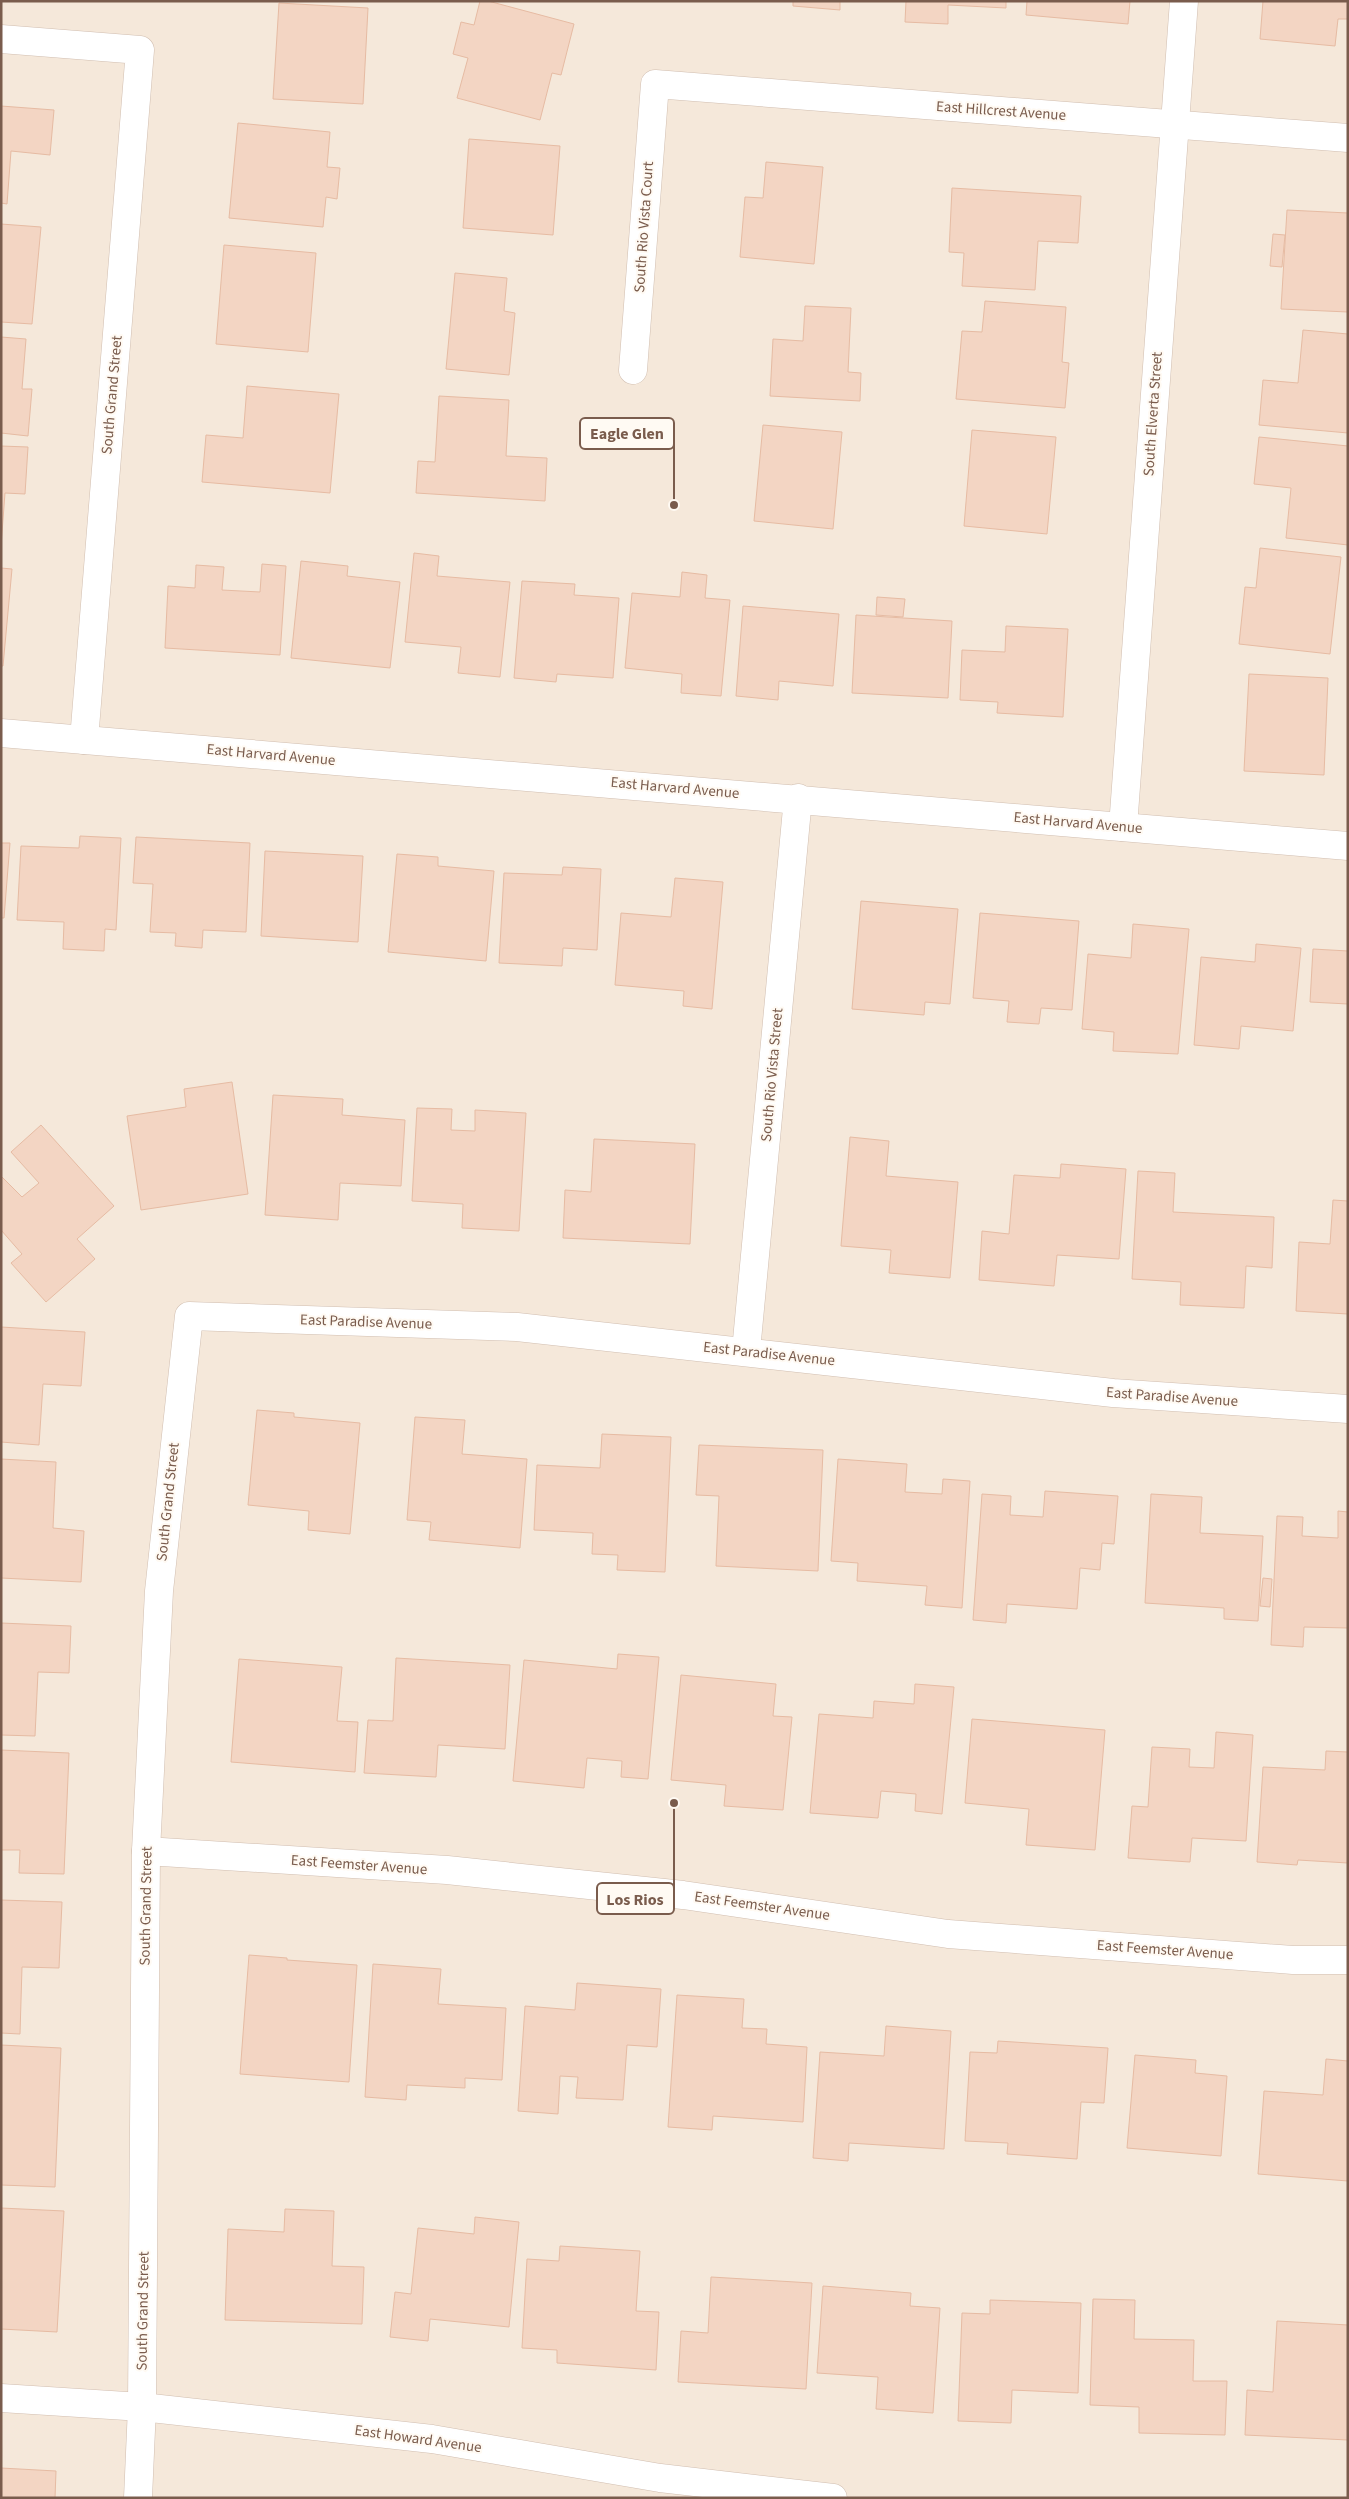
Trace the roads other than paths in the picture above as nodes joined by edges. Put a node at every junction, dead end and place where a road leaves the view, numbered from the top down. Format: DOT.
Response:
graph roads {
  1 [pos="1184,1"];
  2 [pos="1,39"];
  3 [pos="655,84"];
  4 [pos="1174,124"];
  5 [pos="1348,138"];
  6 [pos="634,370"];
  7 [pos="1,733"];
  8 [pos="84,740"];
  9 [pos="798,798"];
  10 [pos="1123,827"];
  11 [pos="1348,846"];
  12 [pos="189,1316"];
  13 [pos="746,1351"];
  14 [pos="1348,1409"];
  15 [pos="146,1851"];
  16 [pos="1348,1960"];
  17 [pos="1,2398"];
  18 [pos="142,2407"];
  19 [pos="138,2498"];
  20 [pos="833,2498"];
  1 -- 4 [label="street, South Elverta Street"];
  2 -- 8 [label="street, South Grand Street"];
  3 -- 4 [label="street, East Hillcrest Avenue"];
  3 -- 6 [label="street, South Rio Vista Court"];
  4 -- 5 [label="street, East Hillcrest Avenue"];
  4 -- 10 [label="street, South Elverta Street"];
  7 -- 8 [label="street, East Harvard Avenue"];
  8 -- 9 [label="street, East Harvard Avenue"];
  9 -- 10 [label="street, East Harvard Avenue"];
  9 -- 13 [label="street, South Rio Vista Street"];
  10 -- 11 [label="street, East Harvard Avenue"];
  12 -- 13 [label="street, East Paradise Avenue"];
  12 -- 15 [label="street, South Grand Street"];
  13 -- 14 [label="street, East Paradise Avenue"];
  15 -- 16 [label="street, East Feemster Avenue"];
  15 -- 18 [label="street, South Grand Street"];
  17 -- 18 [label="street, East Howard Avenue"];
  18 -- 19 [label="street, South Grand Street"];
  18 -- 20 [label="street, East Howard Avenue"];
}
